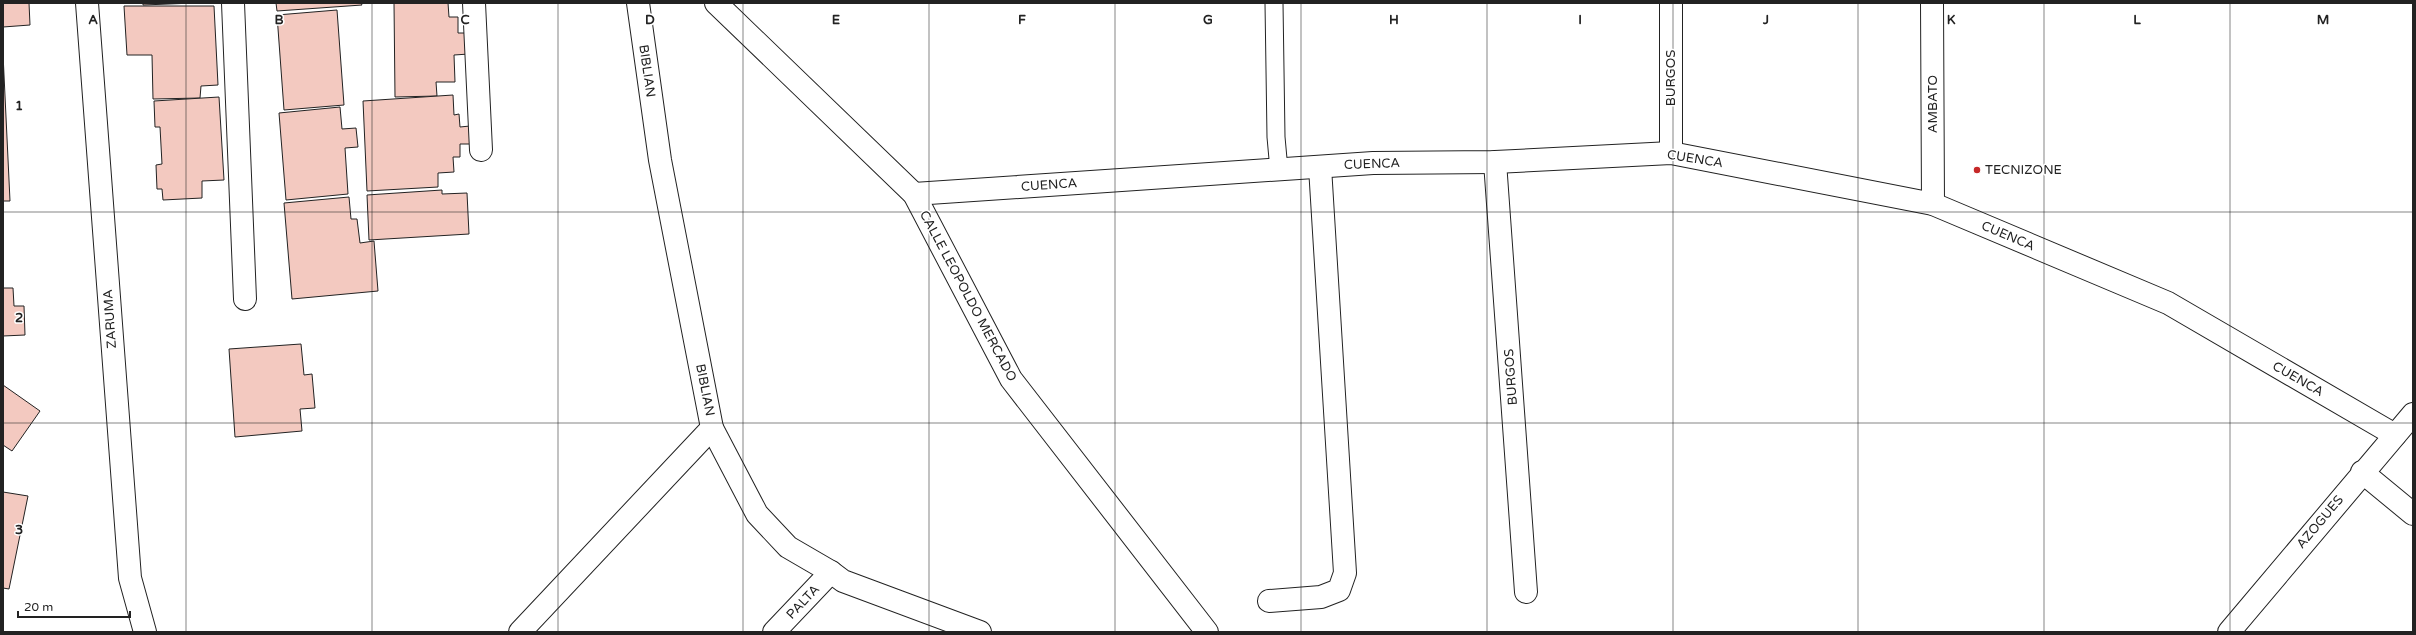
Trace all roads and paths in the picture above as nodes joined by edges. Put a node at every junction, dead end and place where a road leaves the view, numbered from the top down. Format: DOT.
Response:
graph roads {
  1 [pos="87,3"];
  2 [pos="233,3"];
  3 [pos="474,3"];
  4 [pos="638,3"];
  5 [pos="716,3"];
  6 [pos="1274,3"];
  7 [pos="1671,3"];
  8 [pos="1932,3"];
  9 [pos="481,150"];
  10 [pos="1671,153"];
  11 [pos="1495,162"];
  12 [pos="1320,167"];
  13 [pos="1280,170"];
  14 [pos="914,194"];
  15 [pos="1934,204"];
  16 [pos="245,299"];
  17 [pos="2413,414"];
  18 [pos="712,428"];
  19 [pos="2395,435"];
  20 [pos="2362,472"];
  21 [pos="2413,514"];
  22 [pos="831,572"];
  23 [pos="1526,592"];
  24 [pos="1268,601"];
  25 [pos="145,632"];
  26 [pos="520,632"];
  27 [pos="774,632"];
  28 [pos="980,632"];
  29 [pos="1207,632"];
  30 [pos="2229,632"];
  1 -- 25 [label="street, ZARUMA"];
  2 -- 16 [label="street"];
  3 -- 9 [label="street"];
  4 -- 18 [label="street, BIBLIAN"];
  5 -- 14 [label="street, CALLE LEOPOLDO MERCADO"];
  6 -- 13 [label="lane"];
  7 -- 10 [label="street, BURGOS"];
  8 -- 15 [label="street, AMBATO"];
  10 -- 11 [label="street, CUENCA"];
  10 -- 15 [label="street, CUENCA"];
  11 -- 12 [label="street, CUENCA"];
  11 -- 23 [label="street, BURGOS"];
  12 -- 13 [label="street, CUENCA"];
  12 -- 24 [label="street"];
  13 -- 14 [label="street, CUENCA"];
  14 -- 29 [label="street, CALLE LEOPOLDO MERCADO"];
  15 -- 19 [label="street, CUENCA"];
  17 -- 19 [label="street, AZOGUES"];
  18 -- 22 [label="street, BIBLIAN"];
  18 -- 26 [label="street"];
  19 -- 20 [label="street, AZOGUES"];
  20 -- 21 [label="street"];
  20 -- 30 [label="street, AZOGUES"];
  22 -- 27 [label="street, PALTA"];
  22 -- 28 [label="street, BIBLIAN"];
}
